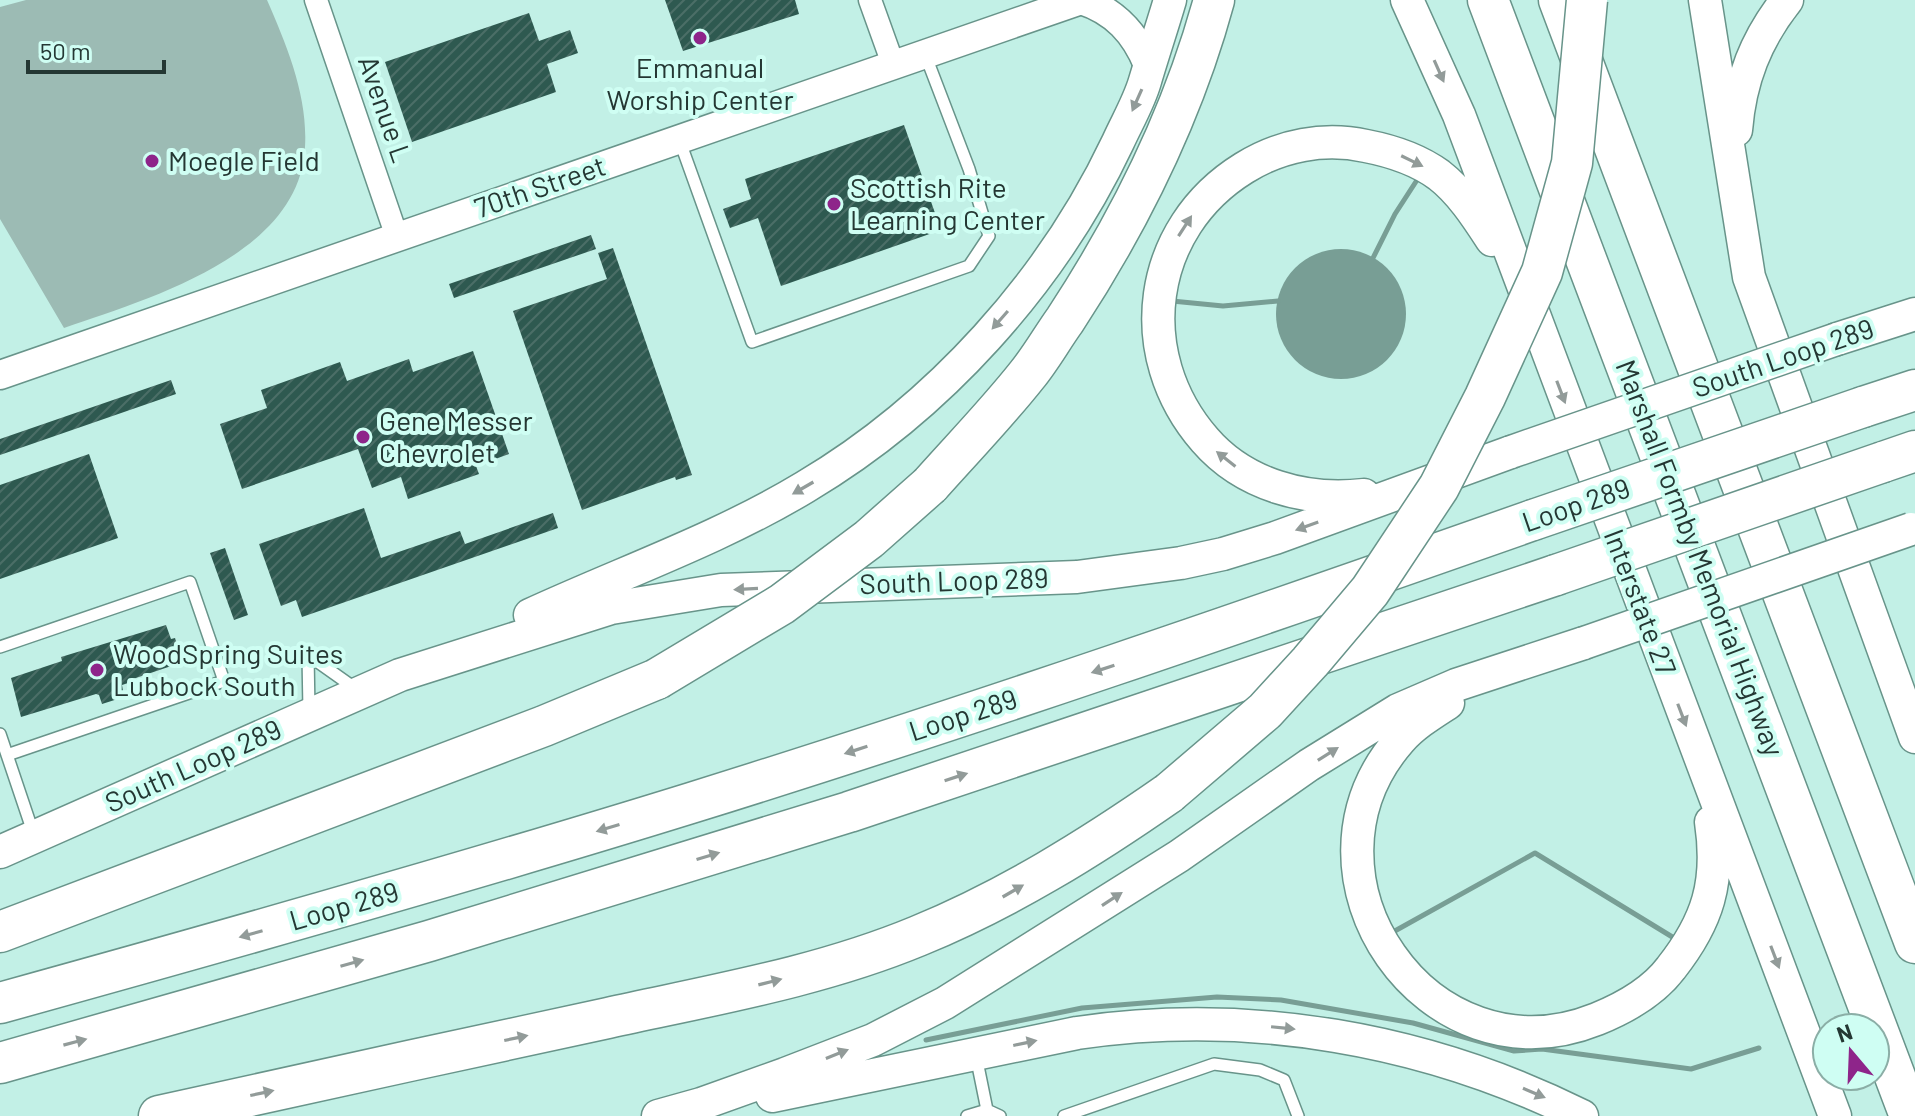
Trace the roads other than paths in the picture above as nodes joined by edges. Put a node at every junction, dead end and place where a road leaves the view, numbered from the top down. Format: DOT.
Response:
graph roads {
  1 [pos="316,0"];
  2 [pos="870,0"];
  3 [pos="1081,0"];
  4 [pos="1170,0"];
  5 [pos="1214,0"];
  6 [pos="1407,0"];
  7 [pos="1488,0"];
  8 [pos="1559,0"];
  9 [pos="1587,0"];
  10 [pos="1705,0"];
  11 [pos="1787,0"];
  12 [pos="925,53"];
  13 [pos="893,64"];
  14 [pos="1148,65"];
  15 [pos="679,138"];
  16 [pos="397,237"];
  17 [pos="1749,277"];
  18 [pos="1915,314"];
  19 [pos="1540,336"];
  20 [pos="0,375"];
  21 [pos="1915,390"];
  22 [pos="1899,456"];
  23 [pos="1407,490"];
  24 [pos="1913,528"];
  25 [pos="0,647"];
  26 [pos="1885,655"];
  27 [pos="1514,664"];
  28 [pos="400,675"];
  29 [pos="360,692"];
  30 [pos="309,714"];
  31 [pos="1915,717"];
  32 [pos="0,734"];
  33 [pos="1915,737"];
  34 [pos="7,755"];
  35 [pos="1703,771"];
  36 [pos="35,837"];
  37 [pos="0,852"];
  38 [pos="0,932"];
  39 [pos="1915,943"];
  40 [pos="0,1003"];
  41 [pos="975,1053"];
  42 [pos="0,1063"];
  43 [pos="987,1110"];
  44 [pos="1070,1115"];
  45 [pos="159,1116"];
  46 [pos="658,1116"];
  47 [pos="675,1116"];
  48 [pos="967,1116"];
  49 [pos="1000,1116"];
  50 [pos="1298,1116"];
  51 [pos="1582,1116"];
  52 [pos="1835,1116"];
  53 [pos="1910,1116"];
  1 -- 16 [label="street, Avenue L"];
  2 -- 13 [label="street"];
  3 -- 12 [label="street, 70th Street"];
  3 -- 14 [label="street"];
  4 -- 14 [label="main road"];
  5 -- 38 [label="highway, bridge"];
  6 -- 19 [label="main road, Interstate 27, one-way"];
  7 -- 53 [label="highway, Marshall Formby Memorial Highway"];
  8 -- 39 [label="highway"];
  45 -- 9 [label="highway, one-way, bridge"];
  10 -- 17 [label="main road"];
  11 -- 17 [label="main road"];
  12 -- 13 [label="street, 70th Street"];
  12 -- 15 [label="lane"];
  13 -- 15 [label="street, 70th Street"];
  14 -- 28 [label="main road, one-way"];
  15 -- 16 [label="street, 70th Street"];
  16 -- 20 [label="street, 70th Street"];
  17 -- 26 [label="main road"];
  18 -- 23 [label="main road, South Loop 289, bridge"];
  23 -- 19 [label="main road, one-way"];
  19 -- 35 [label="main road, Interstate 27, one-way"];
  21 -- 40 [label="highway, Loop 289, one-way, bridge"];
  42 -- 22 [label="highway, Loop 289, one-way, bridge"];
  23 -- 28 [label="main road, South Loop 289, one-way"];
  24 -- 27 [label="main road, bridge"];
  25 -- 34 [label="lane"];
  26 -- 31 [label="main road"];
  26 -- 33 [label="main road"];
  27 -- 35 [label="main road"];
  46 -- 27 [label="main road, one-way"];
  28 -- 29 [label="main road, South Loop 289"];
  29 -- 30 [label="main road, South Loop 289"];
  29 -- 30 [label="lane"];
  30 -- 36 [label="main road, South Loop 289"];
  32 -- 34 [label="lane"];
  34 -- 36 [label="lane"];
  35 -- 52 [label="main road, Interstate 27, one-way"];
  36 -- 37 [label="main road, South Loop 289"];
  41 -- 43 [label="lane"];
  41 -- 47 [label="main road"];
  41 -- 51 [label="main road, one-way"];
  43 -- 48 [label="lane"];
  43 -- 49 [label="lane"];
  44 -- 50 [label="lane"];
}
